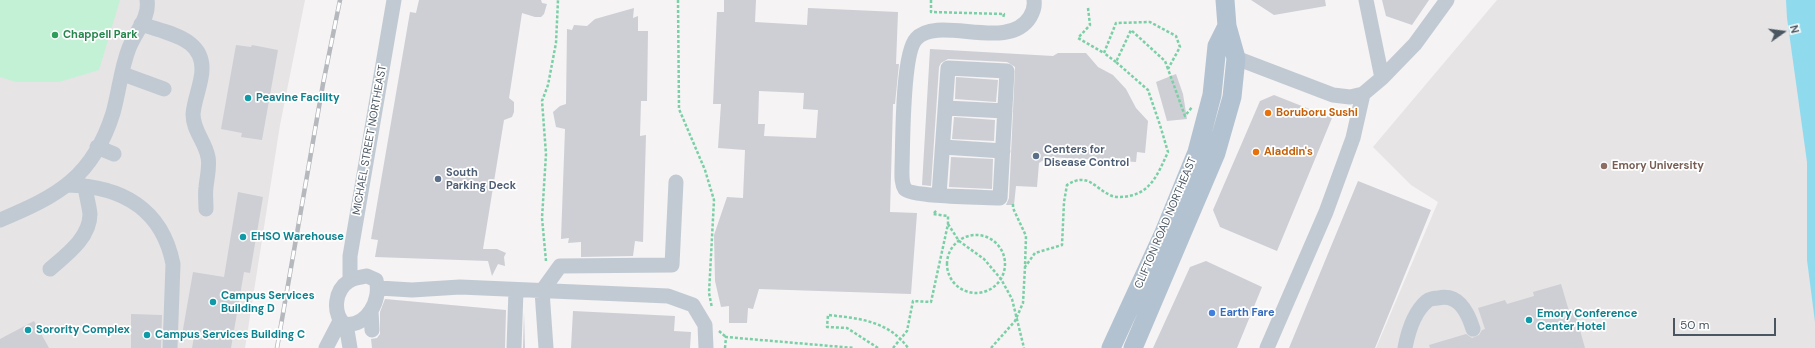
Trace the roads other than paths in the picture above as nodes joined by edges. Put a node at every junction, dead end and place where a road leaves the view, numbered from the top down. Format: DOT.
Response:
graph roads {
  1 [pos="147,0"];
  2 [pos="394,0"];
  3 [pos="1225,0"];
  4 [pos="1366,0"];
  5 [pos="1447,0"];
  6 [pos="1034,2"];
  7 [pos="141,24"];
  8 [pos="1227,26"];
  9 [pos="1236,58"];
  10 [pos="123,74"];
  11 [pos="1382,78"];
  12 [pos="164,89"];
  13 [pos="1362,94"];
  14 [pos="946,108"];
  15 [pos="1004,111"];
  16 [pos="97,147"];
  17 [pos="943,147"];
  18 [pos="1002,152"];
  19 [pos="114,154"];
  20 [pos="676,182"];
  21 [pos="67,185"];
  22 [pos="85,186"];
  23 [pos="939,195"];
  24 [pos="206,209"];
  25 [pos="0,220"];
  26 [pos="50,269"];
  27 [pos="350,280"];
  28 [pos="379,288"];
  29 [pos="516,290"];
  30 [pos="542,291"];
  31 [pos="370,311"];
  32 [pos="343,322"];
  33 [pos="1473,329"];
  34 [pos="372,330"];
  35 [pos="170,348"];
  36 [pos="326,348"];
  37 [pos="350,348"];
  38 [pos="514,348"];
  39 [pos="546,348"];
  40 [pos="706,348"];
  41 [pos="709,348"];
  42 [pos="1111,348"];
  43 [pos="1133,348"];
  44 [pos="1267,348"];
  45 [pos="1405,348"];
  1 -- 7 [label="street"];
  2 -- 27 [label="street, MICHAEL STREET NORTHEAST"];
  3 -- 8 [label="main road, CLIFTON ROAD NORTHEAST"];
  4 -- 11 [label="street"];
  5 -- 11 [label="street"];
  6 -- 23 [label="street"];
  7 -- 10 [label="street"];
  7 -- 24 [label="street"];
  8 -- 9 [label="main road, CLIFTON ROAD NORTHEAST"];
  8 -- 42 [label="main road, CLIFTON ROAD NORTHEAST"];
  9 -- 13 [label="street"];
  9 -- 43 [label="main road, CLIFTON ROAD NORTHEAST"];
  10 -- 12 [label="street"];
  10 -- 16 [label="street"];
  11 -- 13 [label="street"];
  13 -- 44 [label="street"];
  14 -- 15 [label="street"];
  14 -- 15 [label="street"];
  14 -- 17 [label="street"];
  15 -- 18 [label="street"];
  16 -- 19 [label="street"];
  16 -- 21 [label="street"];
  17 -- 18 [label="street"];
  17 -- 23 [label="street"];
  18 -- 23 [label="street"];
  20 -- 30 [label="street"];
  21 -- 22 [label="street"];
  21 -- 25 [label="street"];
  22 -- 26 [label="street"];
  22 -- 35 [label="street"];
  27 -- 28 [label="street"];
  27 -- 32 [label="street"];
  28 -- 29 [label="street"];
  28 -- 31 [label="street"];
  29 -- 30 [label="street"];
  29 -- 38 [label="street"];
  30 -- 39 [label="street"];
  30 -- 40 [label="street"];
  31 -- 32 [label="street"];
  31 -- 34 [label="street"];
  32 -- 36 [label="street"];
  32 -- 37 [label="street"];
  33 -- 45 [label="street"];
  40 -- 41 [label="street"];
}
